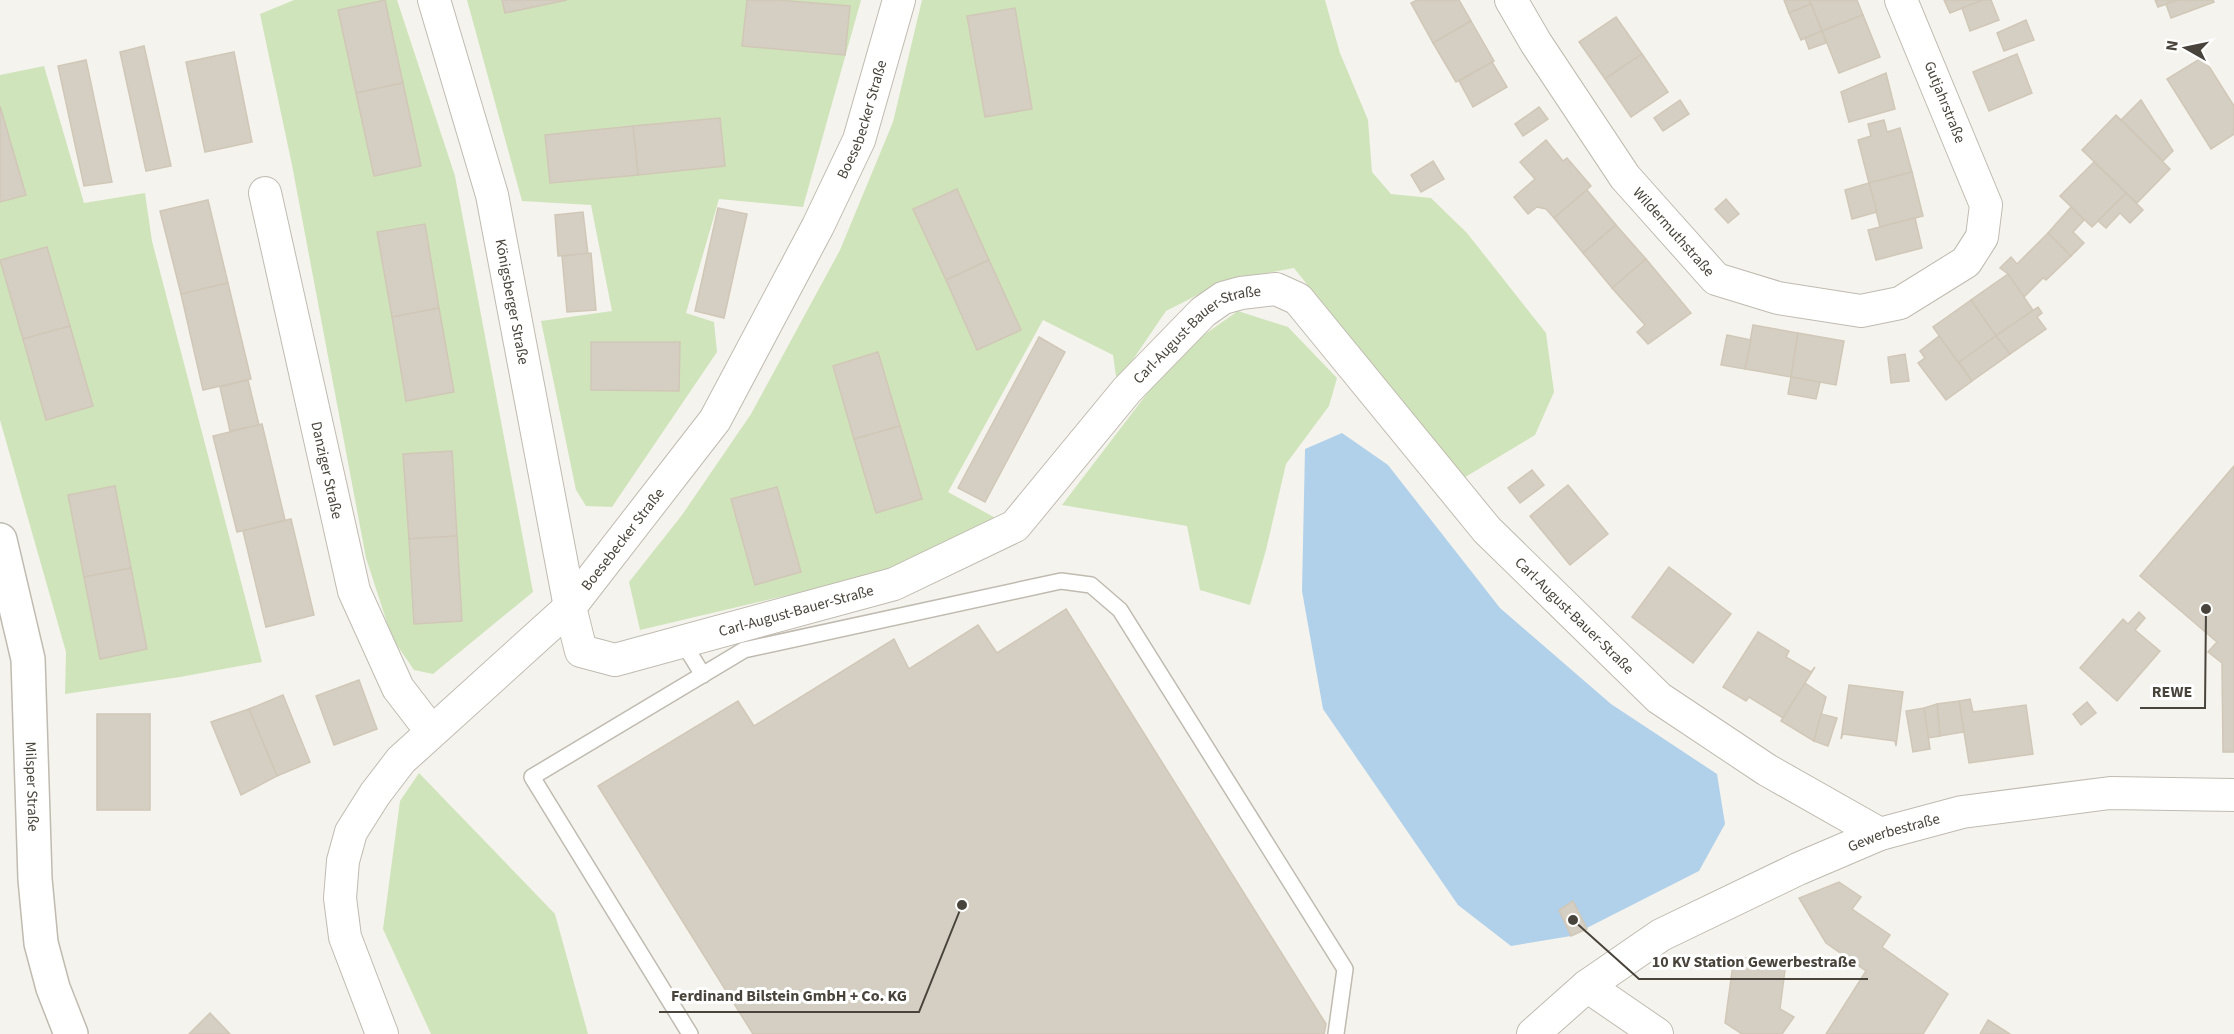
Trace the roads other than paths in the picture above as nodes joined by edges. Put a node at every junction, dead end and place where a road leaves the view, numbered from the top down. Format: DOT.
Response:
graph roads {
  1 [pos="434,0"];
  2 [pos="899,0"];
  3 [pos="1511,0"];
  4 [pos="1902,0"];
  5 [pos="265,193"];
  6 [pos="1986,205"];
  7 [pos="0,540"];
  8 [pos="570,607"];
  9 [pos="682,641"];
  10 [pos="703,675"];
  11 [pos="431,731"];
  12 [pos="2234,795"];
  13 [pos="1880,834"];
  14 [pos="1587,986"];
  15 [pos="71,1034"];
  16 [pos="382,1034"];
  17 [pos="690,1034"];
  18 [pos="1336,1034"];
  19 [pos="1533,1034"];
  20 [pos="1657,1034"];
  1 -- 8 [label="street, Königsberger Straße"];
  2 -- 8 [label="street, Boesebecker Straße"];
  3 -- 6 [label="street, Wildermuthstraße"];
  4 -- 6 [label="street, Gutjahrstraße"];
  5 -- 11 [label="street, Danziger Straße"];
  7 -- 15 [label="street, Milsper Straße"];
  8 -- 9 [label="street, Carl-August-Bauer-Straße"];
  8 -- 11 [label="street, Boesebecker Straße"];
  9 -- 10 [label="lane"];
  9 -- 13 [label="street, Carl-August-Bauer-Straße"];
  10 -- 17 [label="lane"];
  10 -- 18 [label="lane"];
  11 -- 16 [label="street, Boesebecker Straße"];
  12 -- 13 [label="street, Gewerbestraße"];
  13 -- 14 [label="street, Gewerbestraße"];
  14 -- 19 [label="street, Gewerbestraße"];
  14 -- 20 [label="street"];
}
